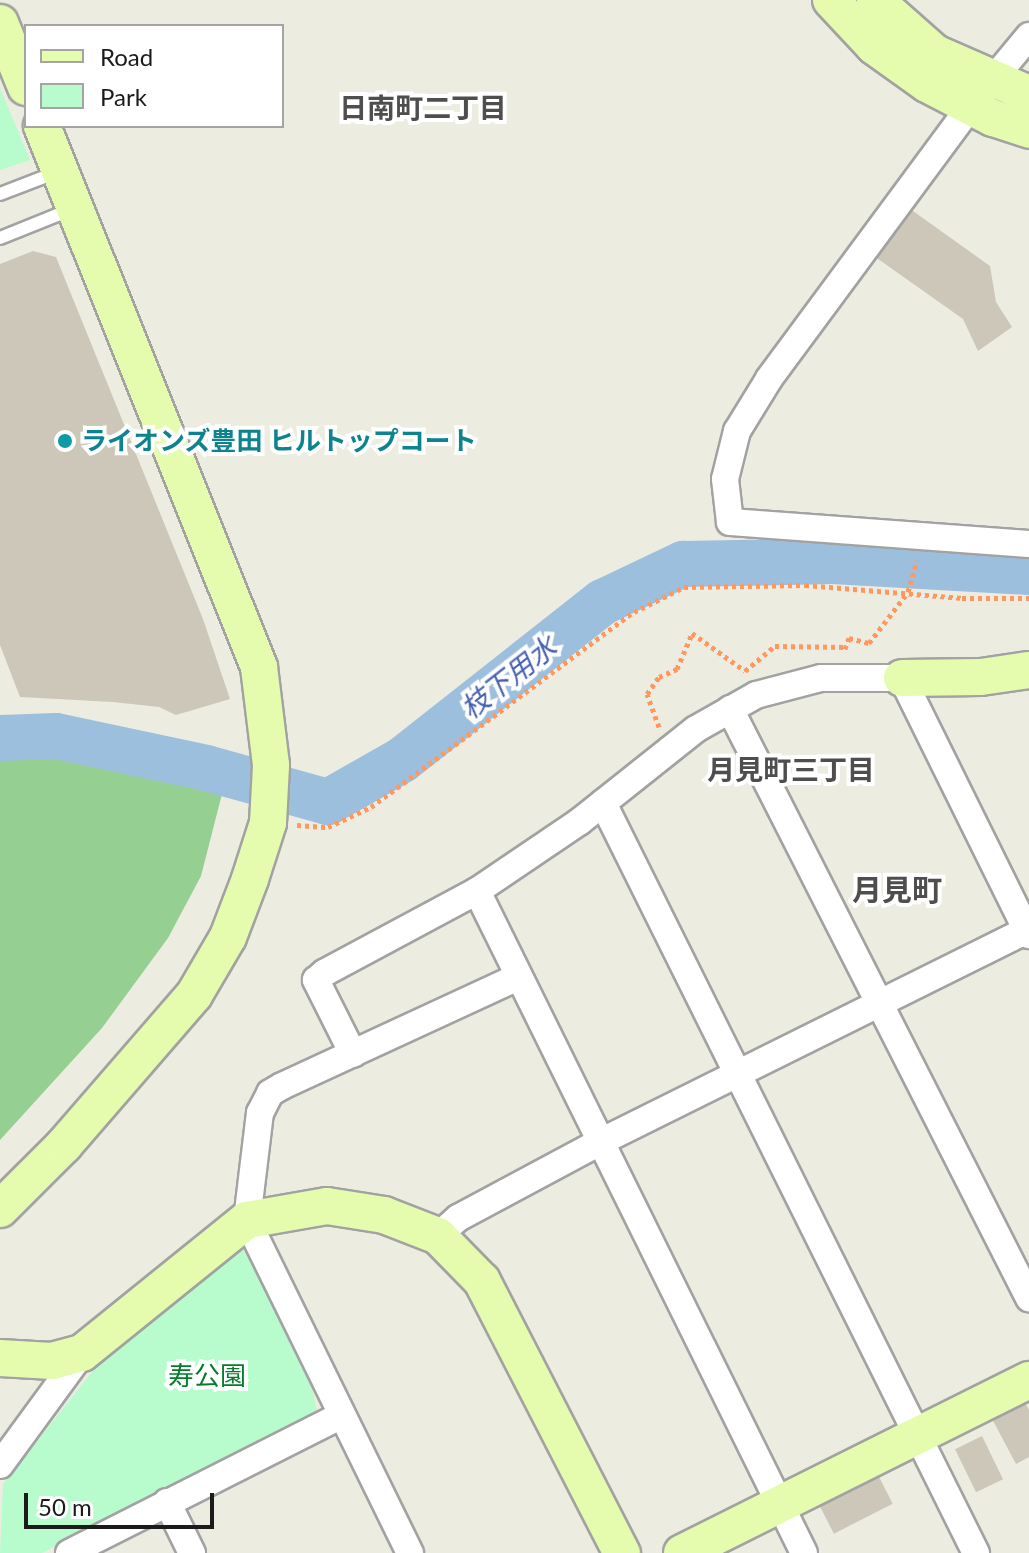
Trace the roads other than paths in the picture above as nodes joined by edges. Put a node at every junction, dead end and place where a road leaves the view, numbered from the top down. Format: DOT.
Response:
graph roads {
  1 [pos="831,0"];
  2 [pos="875,0"];
  3 [pos="0,23"];
  4 [pos="1029,36"];
  5 [pos="24,82"];
  6 [pos="1029,94"];
  7 [pos="982,95"];
  8 [pos="43,128"];
  9 [pos="1029,130"];
  10 [pos="60,171"];
  11 [pos="0,194"];
  12 [pos="75,208"];
  13 [pos="0,238"];
  14 [pos="1029,544"];
  15 [pos="1029,670"];
  16 [pos="902,678"];
  17 [pos="730,709"];
  18 [pos="603,803"];
  19 [pos="477,891"];
  20 [pos="1028,931"];
  21 [pos="516,978"];
  22 [pos="880,1004"];
  23 [pos="353,1054"];
  24 [pos="736,1077"];
  25 [pos="600,1142"];
  26 [pos="0,1209"];
  27 [pos="247,1220"];
  28 [pos="438,1236"];
  29 [pos="1029,1298"];
  30 [pos="82,1353"];
  31 [pos="0,1358"];
  32 [pos="1029,1380"];
  33 [pos="340,1416"];
  34 [pos="917,1435"];
  35 [pos="0,1465"];
  36 [pos="167,1502"];
  37 [pos="780,1503"];
  38 [pos="69,1553"];
  39 [pos="192,1553"];
  40 [pos="410,1553"];
  41 [pos="622,1553"];
  42 [pos="682,1553"];
  43 [pos="804,1553"];
  44 [pos="976,1553"];
  1 -- 7 [label="street"];
  2 -- 7 [label="street"];
  3 -- 5 [label="street"];
  4 -- 7 [label="street"];
  6 -- 7 [label="street"];
  7 -- 9 [label="street"];
  7 -- 14 [label="street"];
  8 -- 10 [label="street"];
  10 -- 11 [label="lane"];
  10 -- 12 [label="street"];
  12 -- 13 [label="lane"];
  12 -- 26 [label="street"];
  15 -- 16 [label="street"];
  16 -- 17 [label="street"];
  16 -- 20 [label="street"];
  17 -- 18 [label="street"];
  17 -- 22 [label="street"];
  18 -- 19 [label="street"];
  18 -- 24 [label="street"];
  19 -- 21 [label="street"];
  19 -- 23 [label="street"];
  20 -- 22 [label="street"];
  21 -- 23 [label="street"];
  21 -- 25 [label="street"];
  22 -- 24 [label="street"];
  22 -- 29 [label="street"];
  23 -- 27 [label="street"];
  24 -- 25 [label="street"];
  24 -- 34 [label="street"];
  25 -- 28 [label="street"];
  25 -- 37 [label="street"];
  27 -- 28 [label="street"];
  27 -- 30 [label="street"];
  27 -- 33 [label="street"];
  28 -- 41 [label="street"];
  30 -- 31 [label="street"];
  30 -- 35 [label="street"];
  32 -- 34 [label="street"];
  33 -- 36 [label="street"];
  33 -- 40 [label="street"];
  34 -- 37 [label="street"];
  34 -- 44 [label="street"];
  36 -- 38 [label="street"];
  36 -- 39 [label="street"];
  37 -- 42 [label="street"];
  37 -- 43 [label="street"];
}
